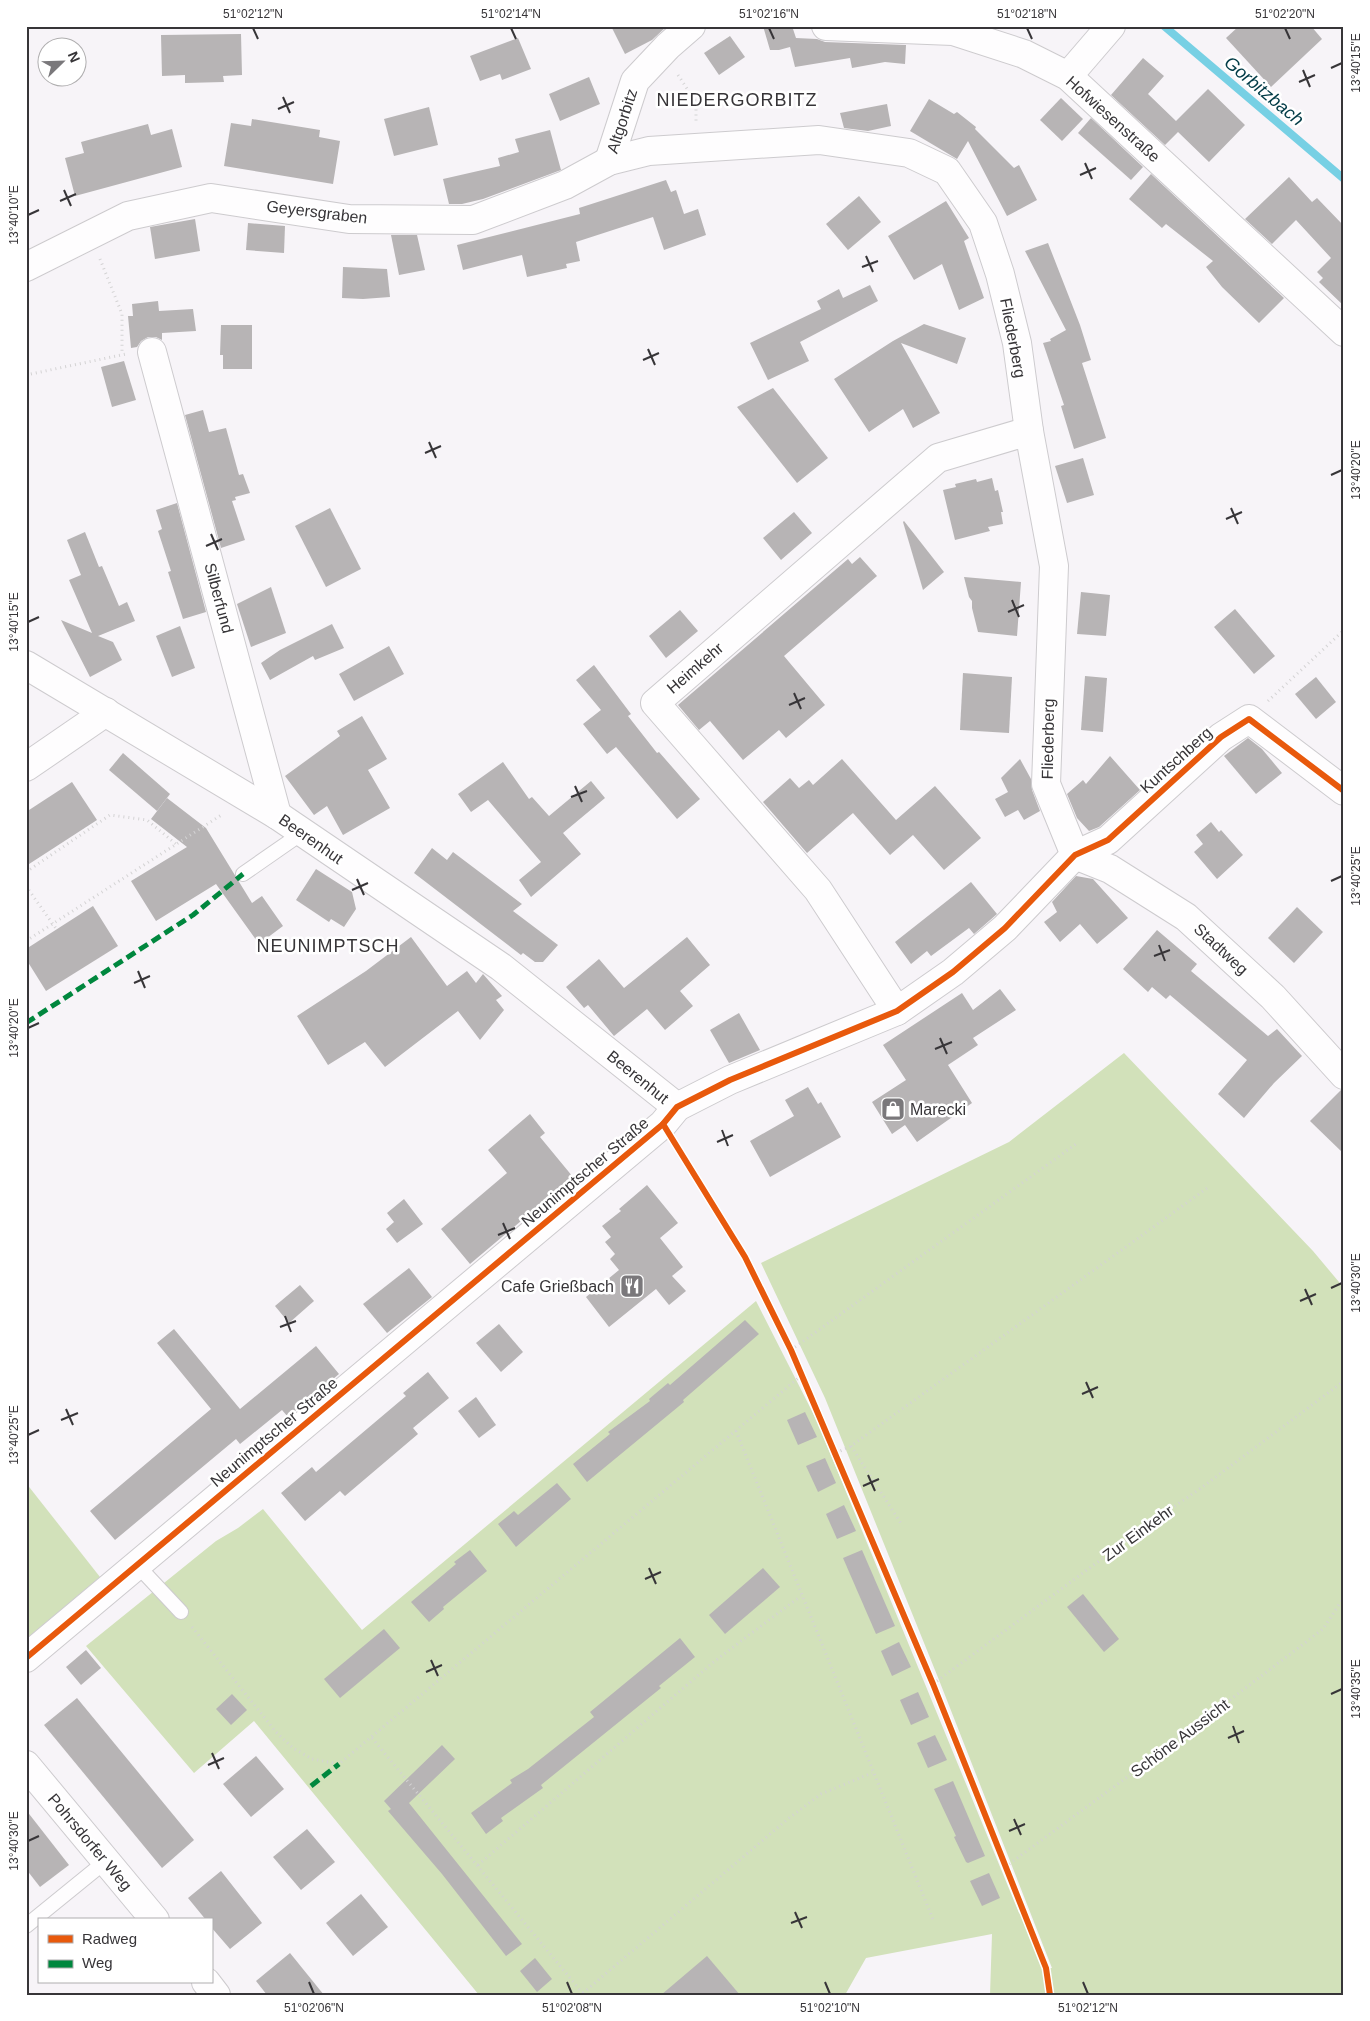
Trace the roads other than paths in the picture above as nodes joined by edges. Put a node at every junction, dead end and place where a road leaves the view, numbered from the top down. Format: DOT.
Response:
graph roads {
  1 [pos="691,26"];
  2 [pos="826,26"];
  3 [pos="1111,26"];
  4 [pos="1068,76"];
  5 [pos="609,161"];
  6 [pos="26,267"];
  7 [pos="1344,332"];
  8 [pos="152,352"];
  9 [pos="1029,431"];
  10 [pos="26,664"];
  11 [pos="106,712"];
  12 [pos="26,767"];
  13 [pos="1344,791"];
  14 [pos="277,815"];
  15 [pos="302,833"];
  16 [pos="1074,855"];
  17 [pos="243,874"];
  18 [pos="897,1011"];
  19 [pos="1344,1075"];
  20 [pos="677,1107"];
  21 [pos="137,1565"];
  22 [pos="181,1612"];
  23 [pos="26,1658"];
  24 [pos="26,1764"];
  25 [pos="106,1861"];
  26 [pos="152,1918"];
  27 [pos="26,1926"];
  28 [pos="208,1984"];
  29 [pos="216,1995"];
  1 -- 5 [label="street, Altgorbitz"];
  2 -- 4 [label="street, Hofwiesenstraße"];
  3 -- 4 [label="street"];
  4 -- 7 [label="street, Hofwiesenstraße"];
  5 -- 6 [label="street, Geyersgraben"];
  5 -- 9 [label="street, Fliederberg"];
  8 -- 14 [label="street, Silberfund"];
  9 -- 16 [label="street, Fliederberg"];
  9 -- 18 [label="street, Heimkehr"];
  10 -- 11 [label="street, Beerenhut"];
  11 -- 12 [label="street"];
  11 -- 14 [label="street, Beerenhut"];
  13 -- 16 [label="street, Kuntschberg"];
  14 -- 15 [label="street, Beerenhut"];
  15 -- 17 [label="lane"];
  15 -- 20 [label="street, Beerenhut"];
  16 -- 18 [label="street, Neunimptscher Straße"];
  16 -- 19 [label="street, Stadtweg"];
  18 -- 20 [label="street, Neunimptscher Straße"];
  20 -- 21 [label="street, Neunimptscher Straße"];
  21 -- 22 [label="lane"];
  21 -- 23 [label="street, Neunimptscher Straße"];
  24 -- 25 [label="street, Pohrsdorfer Weg"];
  25 -- 26 [label="street, Pohrsdorfer Weg"];
  25 -- 27 [label="lane"];
  28 -- 29 [label="street"];
}
